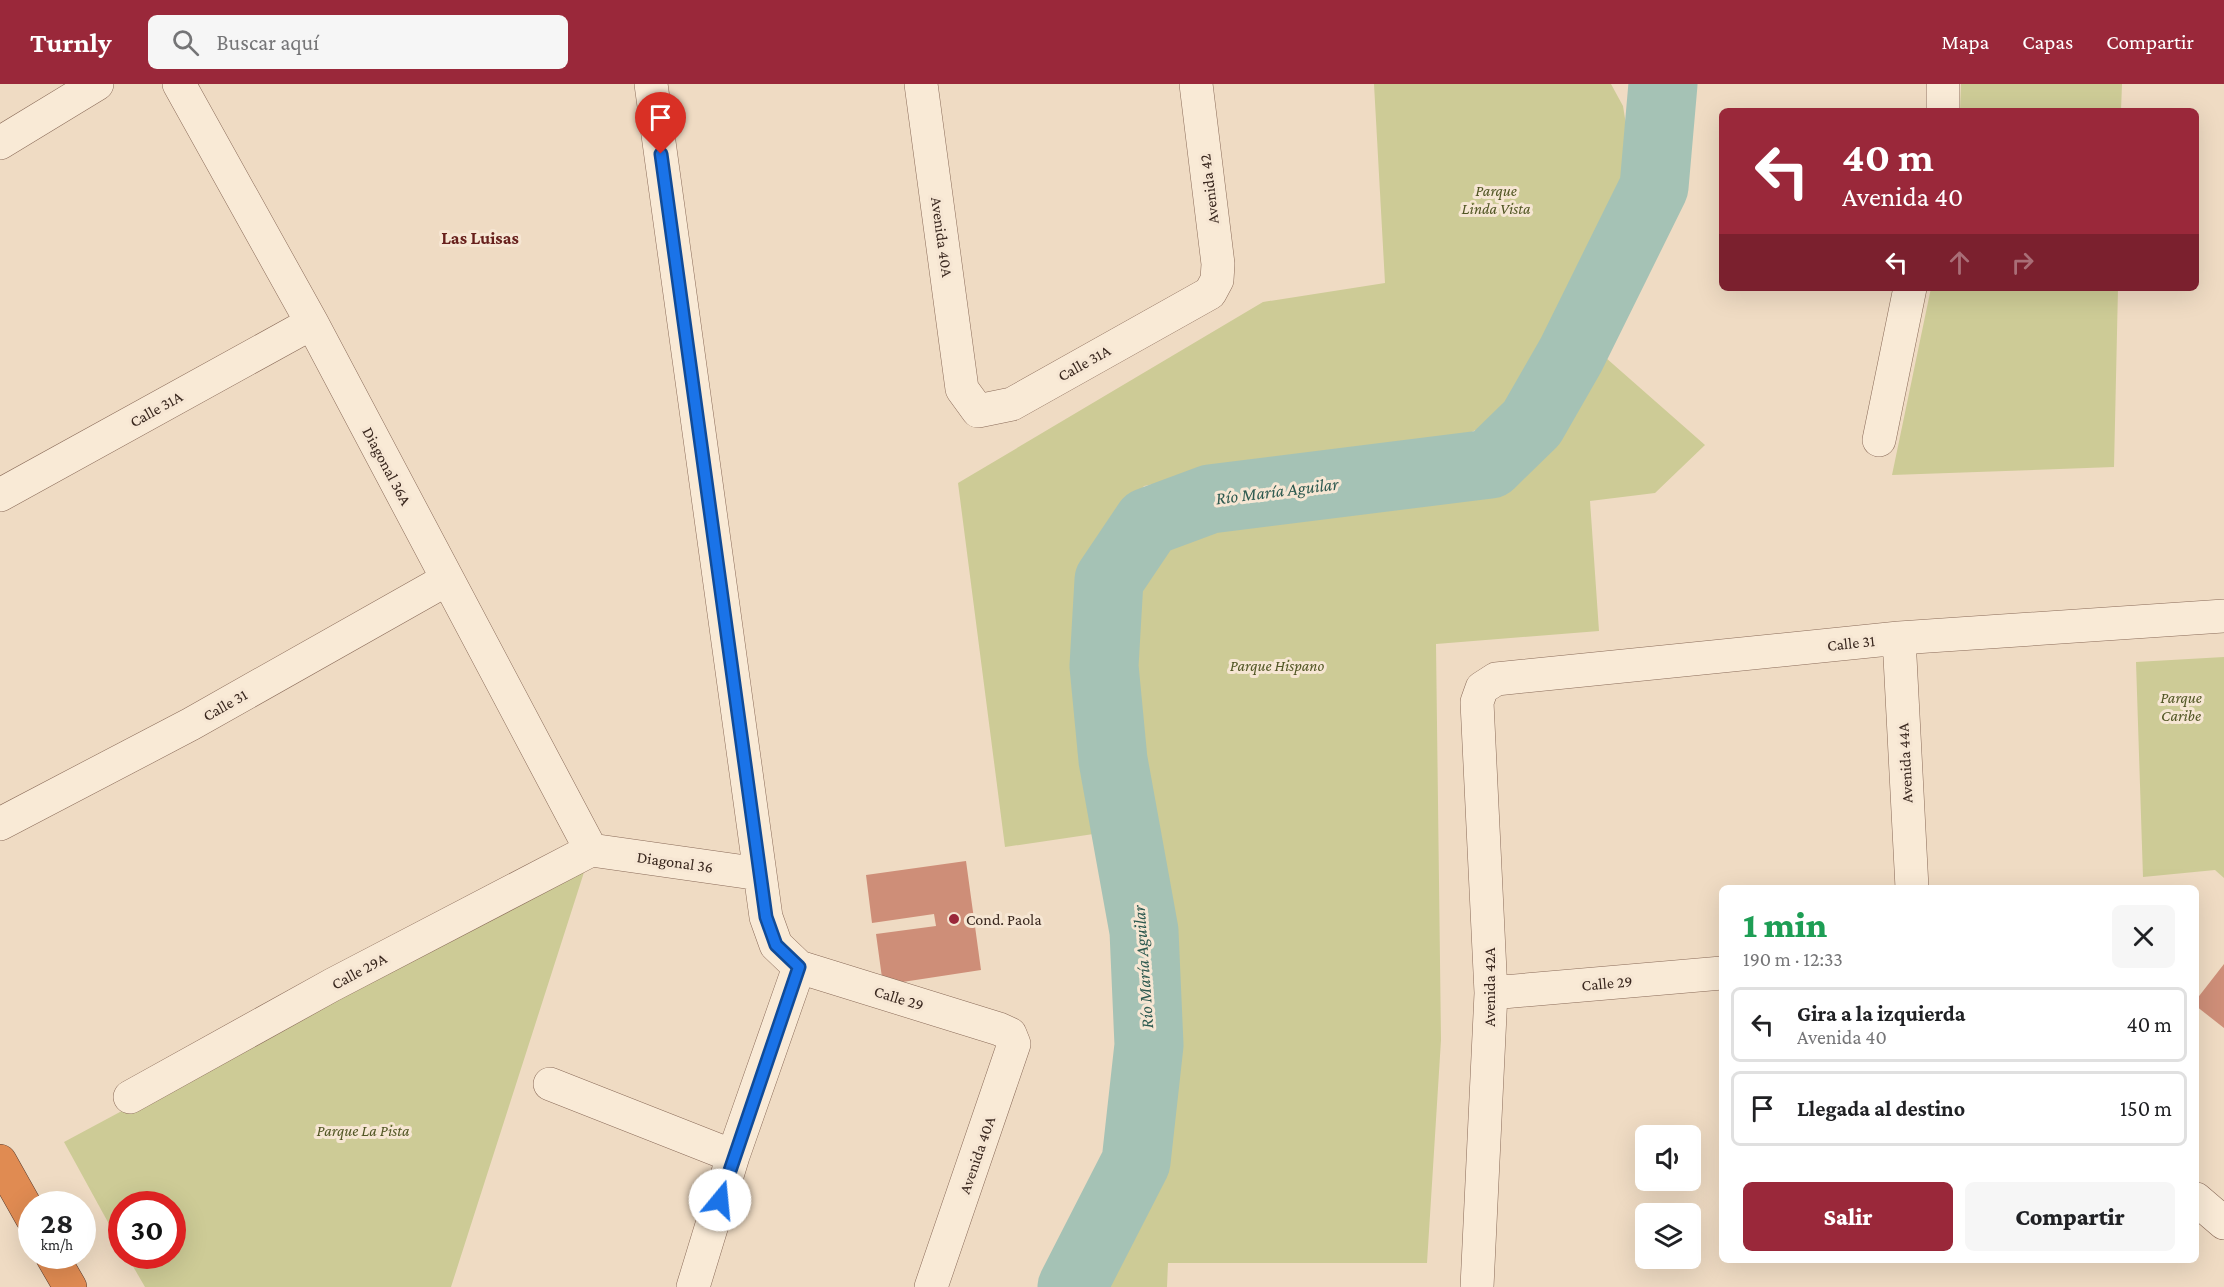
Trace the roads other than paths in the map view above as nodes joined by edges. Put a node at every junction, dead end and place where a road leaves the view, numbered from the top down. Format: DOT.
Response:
graph roads {
  1 [pos="97,84"];
  2 [pos="179,84"];
  3 [pos="651,84"];
  4 [pos="921,84"];
  5 [pos="1196,84"];
  6 [pos="1943,84"];
  7 [pos="1943,108"];
  8 [pos="0,143"];
  9 [pos="1909,291"];
  10 [pos="1210,292"];
  11 [pos="312,323"];
  12 [pos="962,389"];
  13 [pos="1879,440"];
  14 [pos="0,495"];
  15 [pos="446,580"];
  16 [pos="2224,616"];
  17 [pos="1899,638"];
  18 [pos="1482,688"];
  19 [pos="0,824"];
  20 [pos="591,850"];
  21 [pos="760,874"];
  22 [pos="1912,885"];
  23 [pos="799,967"];
  24 [pos="1719,973"];
  25 [pos="1491,993"];
  26 [pos="999,1029"];
  27 [pos="550,1084"];
  28 [pos="130,1096"];
  29 [pos="733,1156"];
  30 [pos="0,1161"];
  31 [pos="18,1193"];
  32 [pos="2199,1202"];
  33 [pos="2224,1223"];
  34 [pos="60,1269"];
  35 [pos="70,1287"];
  36 [pos="693,1287"];
  37 [pos="931,1287"];
  38 [pos="1477,1287"];
  1 -- 8 [label="street"];
  2 -- 11 [label="street, Diagonal 36A"];
  3 -- 21 [label="street"];
  4 -- 12 [label="street, Avenida 40A"];
  5 -- 10 [label="street, Avenida 42"];
  6 -- 7 [label="street"];
  9 -- 13 [label="street"];
  10 -- 12 [label="street, Calle 31A"];
  11 -- 14 [label="street, Calle 31A"];
  11 -- 15 [label="street, Diagonal 36A"];
  15 -- 19 [label="street, Calle 31"];
  15 -- 20 [label="street, Diagonal 36A"];
  16 -- 17 [label="street, Calle 31"];
  17 -- 18 [label="street, Calle 31"];
  17 -- 22 [label="street, Avenida 44A"];
  18 -- 25 [label="street, Avenida 42A"];
  20 -- 21 [label="street, Diagonal 36"];
  20 -- 28 [label="street, Calle 29A"];
  21 -- 23 [label="street"];
  23 -- 26 [label="street, Calle 29"];
  23 -- 29 [label="street"];
  24 -- 25 [label="street, Calle 29"];
  25 -- 38 [label="street, Avenida 42A"];
  26 -- 37 [label="street, Avenida 40A"];
  27 -- 29 [label="street"];
  29 -- 36 [label="street"];
  30 -- 31 [label="highway"];
  32 -- 33 [label="street"];
  34 -- 35 [label="highway"];
}
